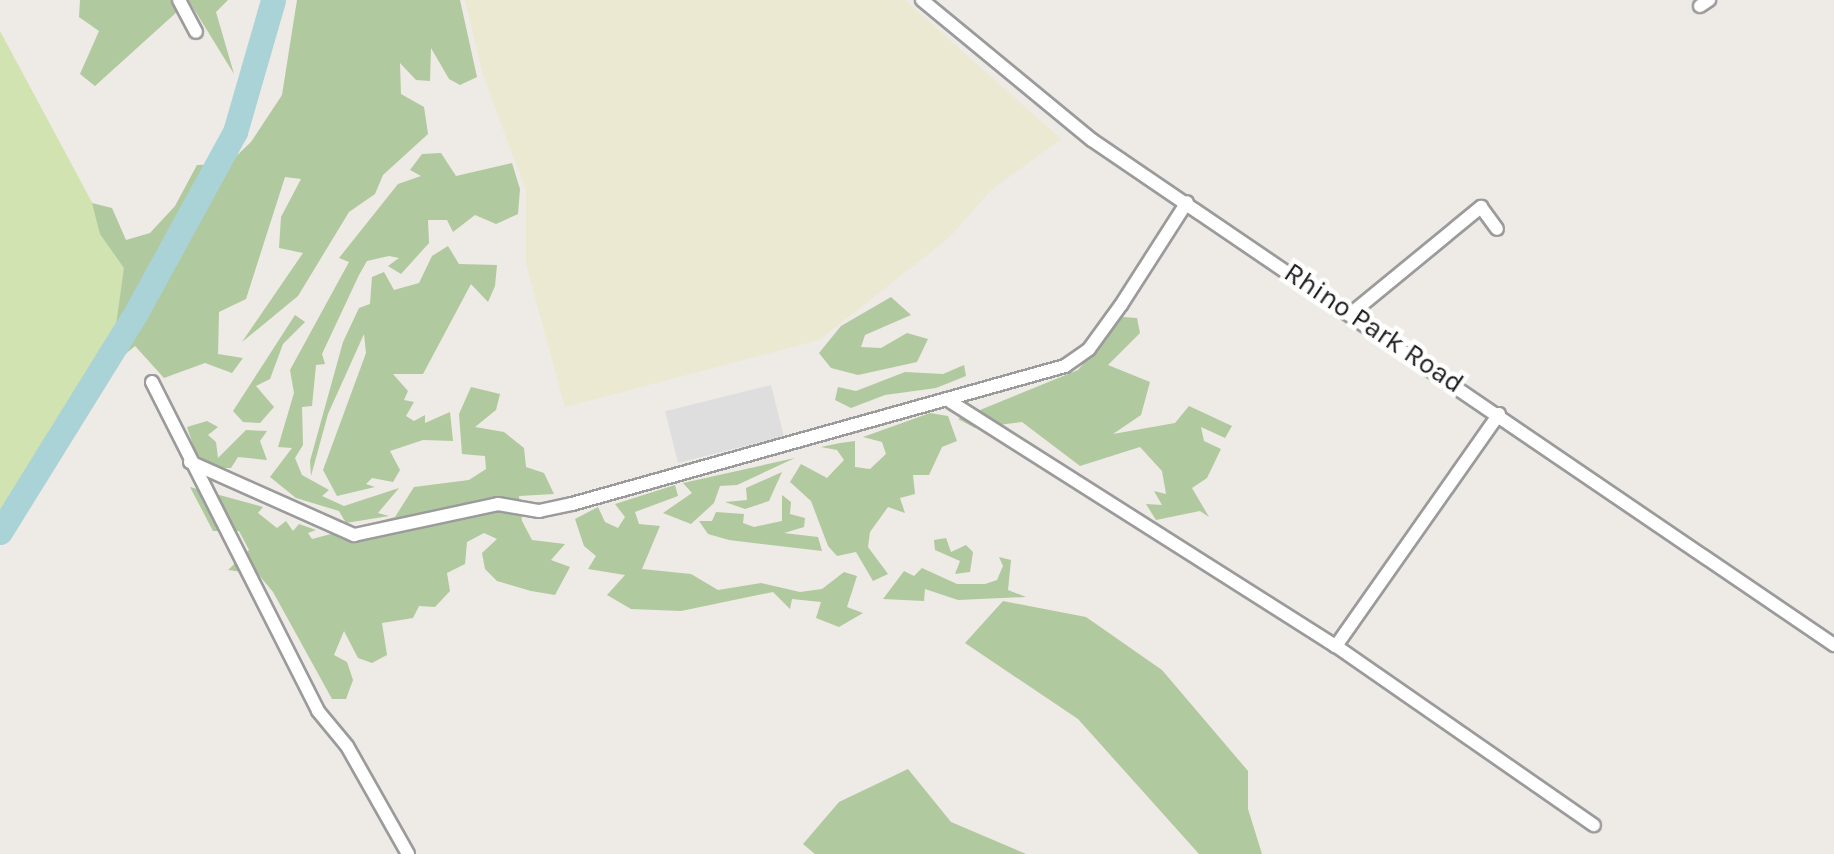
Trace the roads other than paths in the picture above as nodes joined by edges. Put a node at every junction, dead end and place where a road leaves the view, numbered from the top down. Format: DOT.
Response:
graph roads {
  1 [pos="178,0"];
  2 [pos="922,0"];
  3 [pos="196,32"];
  4 [pos="1187,202"];
  5 [pos="1497,230"];
  6 [pos="1353,312"];
  7 [pos="152,382"];
  8 [pos="951,402"];
  9 [pos="1499,414"];
  10 [pos="190,462"];
  11 [pos="1834,645"];
  12 [pos="1336,646"];
  13 [pos="1594,825"];
  14 [pos="408,854"];
  1 -- 3 [label="street"];
  2 -- 4 [label="street, Rhino Park Road"];
  4 -- 6 [label="street, Rhino Park Road"];
  4 -- 8 [label="street"];
  5 -- 6 [label="street"];
  6 -- 9 [label="street, Rhino Park Road"];
  7 -- 10 [label="street"];
  8 -- 10 [label="street"];
  8 -- 12 [label="street"];
  9 -- 11 [label="street, Rhino Park Road"];
  9 -- 12 [label="street"];
  10 -- 14 [label="street"];
  12 -- 13 [label="street"];
}
